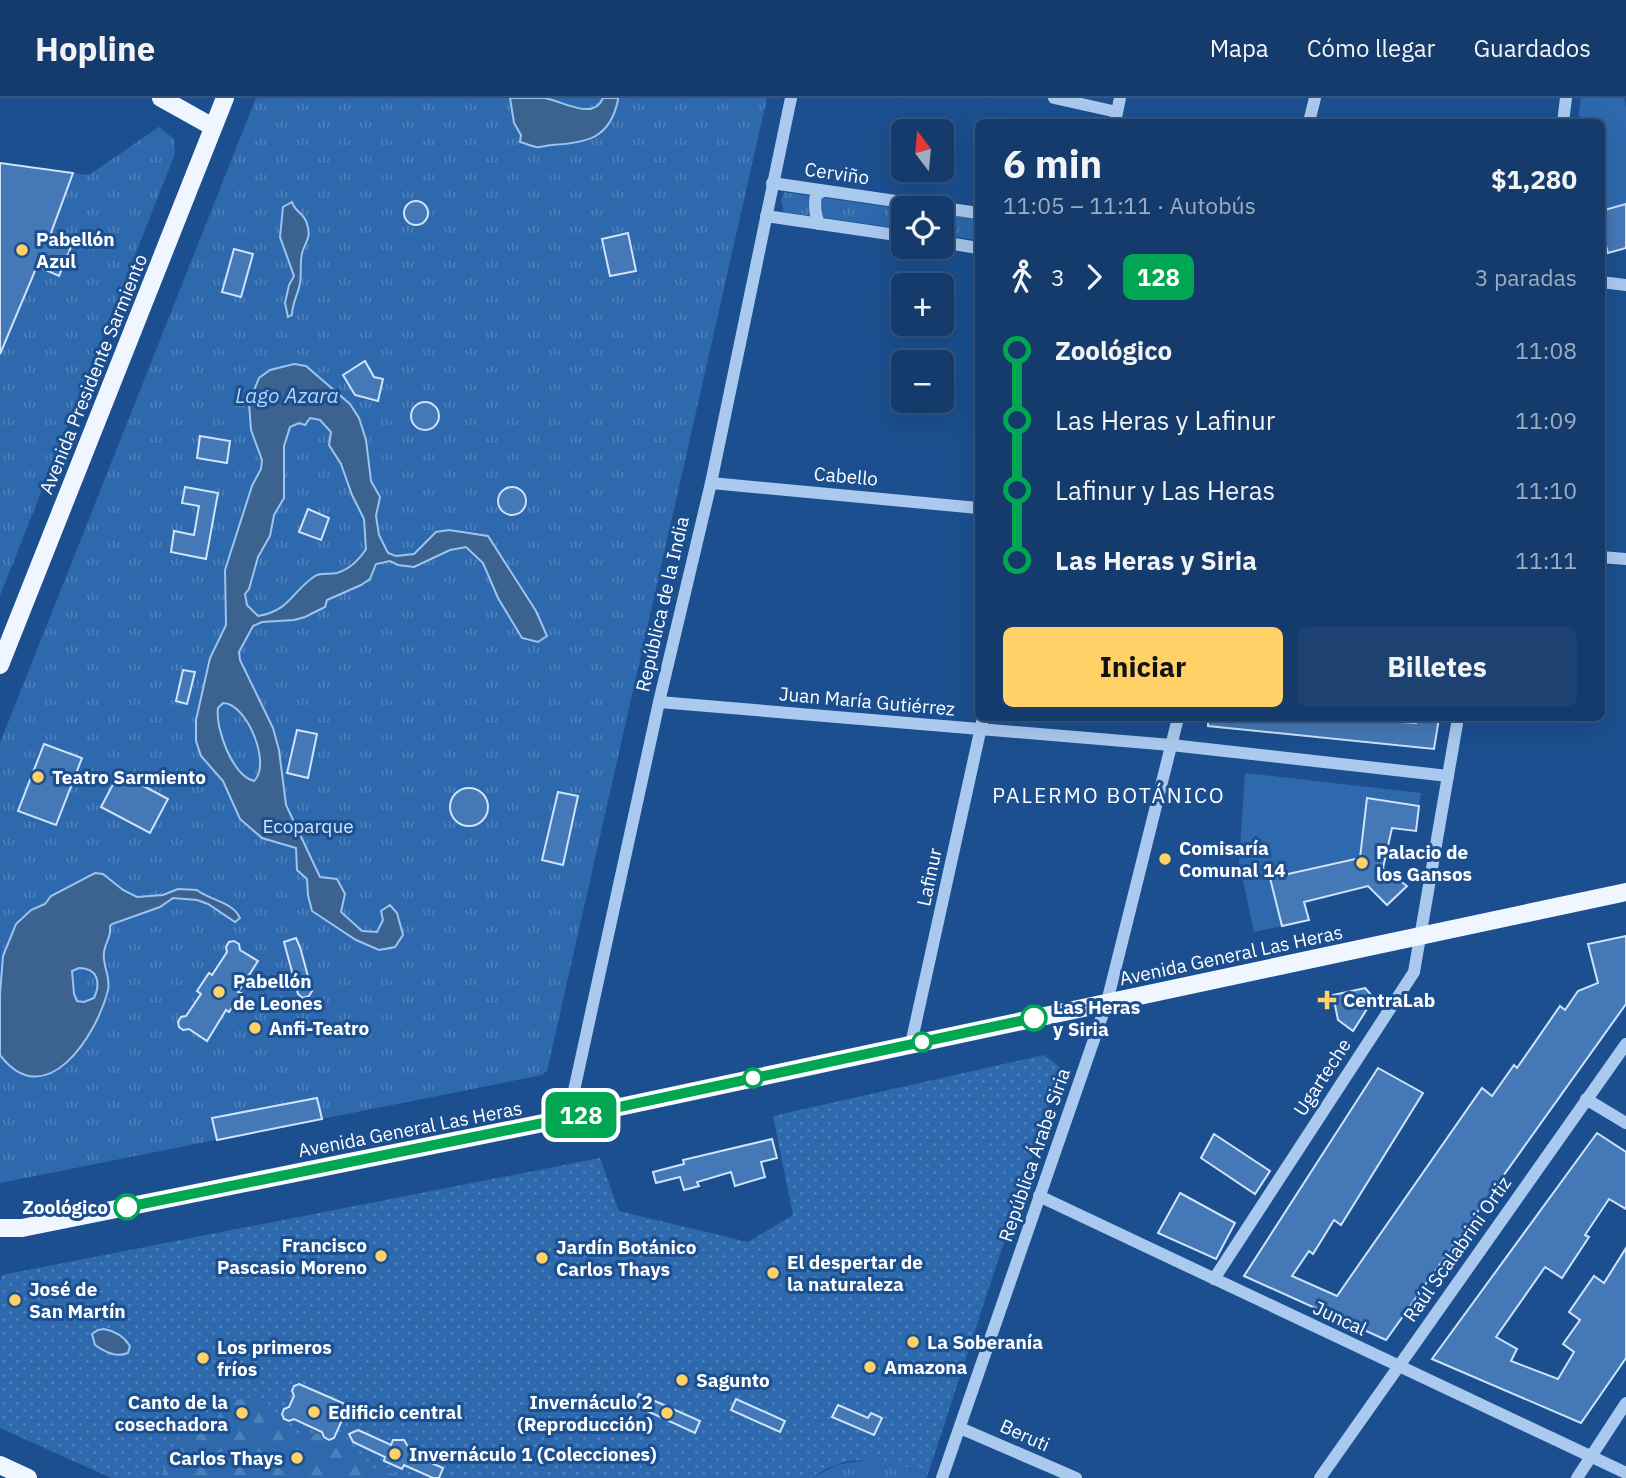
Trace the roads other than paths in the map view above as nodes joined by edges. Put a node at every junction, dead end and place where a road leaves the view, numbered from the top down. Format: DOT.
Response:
graph roads {
  1 [pos="161,98"];
  2 [pos="225,98"];
  3 [pos="791,98"];
  4 [pos="1054,98"];
  5 [pos="1120,98"];
  6 [pos="1315,98"];
  7 [pos="1566,98"];
  8 [pos="1116,117"];
  9 [pos="1310,119"];
  10 [pos="1563,119"];
  11 [pos="213,127"];
  12 [pos="772,183"];
  13 [pos="824,191"];
  14 [pos="975,213"];
  15 [pos="766,216"];
  16 [pos="819,224"];
  17 [pos="891,234"];
  18 [pos="954,245"];
  19 [pos="975,248"];
  20 [pos="1605,282"];
  21 [pos="1626,285"];
  22 [pos="710,483"];
  23 [pos="975,508"];
  24 [pos="1605,557"];
  25 [pos="1626,559"];
  26 [pos="0,665"];
  27 [pos="659,702"];
  28 [pos="1177,721"];
  29 [pos="1457,721"];
  30 [pos="981,724"];
  31 [pos="1171,745"];
  32 [pos="1448,776"];
  33 [pos="1626,892"];
  34 [pos="1420,937"];
  35 [pos="1107,1002"];
  36 [pos="911,1044"];
  37 [pos="1626,1044"];
  38 [pos="1586,1099"];
  39 [pos="568,1118"];
  40 [pos="1626,1123"];
  41 [pos="1039,1196"];
  42 [pos="0,1228"];
  43 [pos="22,1228"];
  44 [pos="0,1238"];
  45 [pos="1214,1279"];
  46 [pos="1397,1367"];
  47 [pos="1626,1403"];
  48 [pos="960,1427"];
  49 [pos="1591,1457"];
  50 [pos="5,1471"];
  51 [pos="1626,1472"];
  52 [pos="28,1478"];
  53 [pos="942,1478"];
  54 [pos="1076,1478"];
  55 [pos="1320,1478"];
  56 [pos="1577,1478"];
  1 -- 11 [label="main road"];
  2 -- 11 [label="main road, Avenida Presidente Sarmiento"];
  3 -- 12 [label="street, República de la India"];
  4 -- 8 [label="street"];
  5 -- 8 [label="street"];
  6 -- 9 [label="street"];
  7 -- 10 [label="street"];
  11 -- 26 [label="main road, Avenida Presidente Sarmiento"];
  12 -- 13 [label="street, Cerviño"];
  12 -- 15 [label="street, República de la India"];
  13 -- 14 [label="street, Cerviño"];
  13 -- 16 [label="street"];
  15 -- 16 [label="street"];
  15 -- 22 [label="street, República de la India"];
  16 -- 17 [label="street"];
  18 -- 19 [label="street"];
  20 -- 21 [label="street"];
  22 -- 23 [label="street, Cabello"];
  22 -- 27 [label="street, República de la India"];
  24 -- 25 [label="street"];
  27 -- 30 [label="street, Juan María Gutiérrez"];
  27 -- 39 [label="street, República de la India"];
  28 -- 31 [label="street, República Árabe Siria"];
  29 -- 32 [label="street, Ugarteche"];
  30 -- 31 [label="street, Juan María Gutiérrez"];
  30 -- 36 [label="street, Lafinur"];
  31 -- 32 [label="street, Juan María Gutiérrez"];
  31 -- 35 [label="street, República Árabe Siria"];
  32 -- 34 [label="street, Ugarteche"];
  33 -- 34 [label="main road, Avenida General Las Heras"];
  34 -- 35 [label="main road, Avenida General Las Heras"];
  34 -- 45 [label="street, Ugarteche"];
  35 -- 36 [label="main road, Avenida General Las Heras"];
  35 -- 41 [label="street, República Árabe Siria"];
  36 -- 39 [label="main road, Avenida General Las Heras"];
  37 -- 38 [label="street, Raúl Scalabrini Ortiz"];
  38 -- 40 [label="street"];
  38 -- 46 [label="street, Raúl Scalabrini Ortiz"];
  39 -- 43 [label="main road, Avenida General Las Heras"];
  41 -- 45 [label="street, Juncal"];
  41 -- 48 [label="street, República Árabe Siria"];
  42 -- 43 [label="main road, Avenida General Las Heras"];
  43 -- 44 [label="main road, Avenida General Las Heras"];
  45 -- 46 [label="street, Juncal"];
  46 -- 49 [label="street, Juncal"];
  46 -- 55 [label="street, Raúl Scalabrini Ortiz"];
  47 -- 49 [label="street"];
  48 -- 53 [label="street, República Árabe Siria"];
  48 -- 54 [label="street, Beruti"];
  49 -- 51 [label="street, Juncal"];
  49 -- 56 [label="street"];
  50 -- 52 [label="main road"];
}
